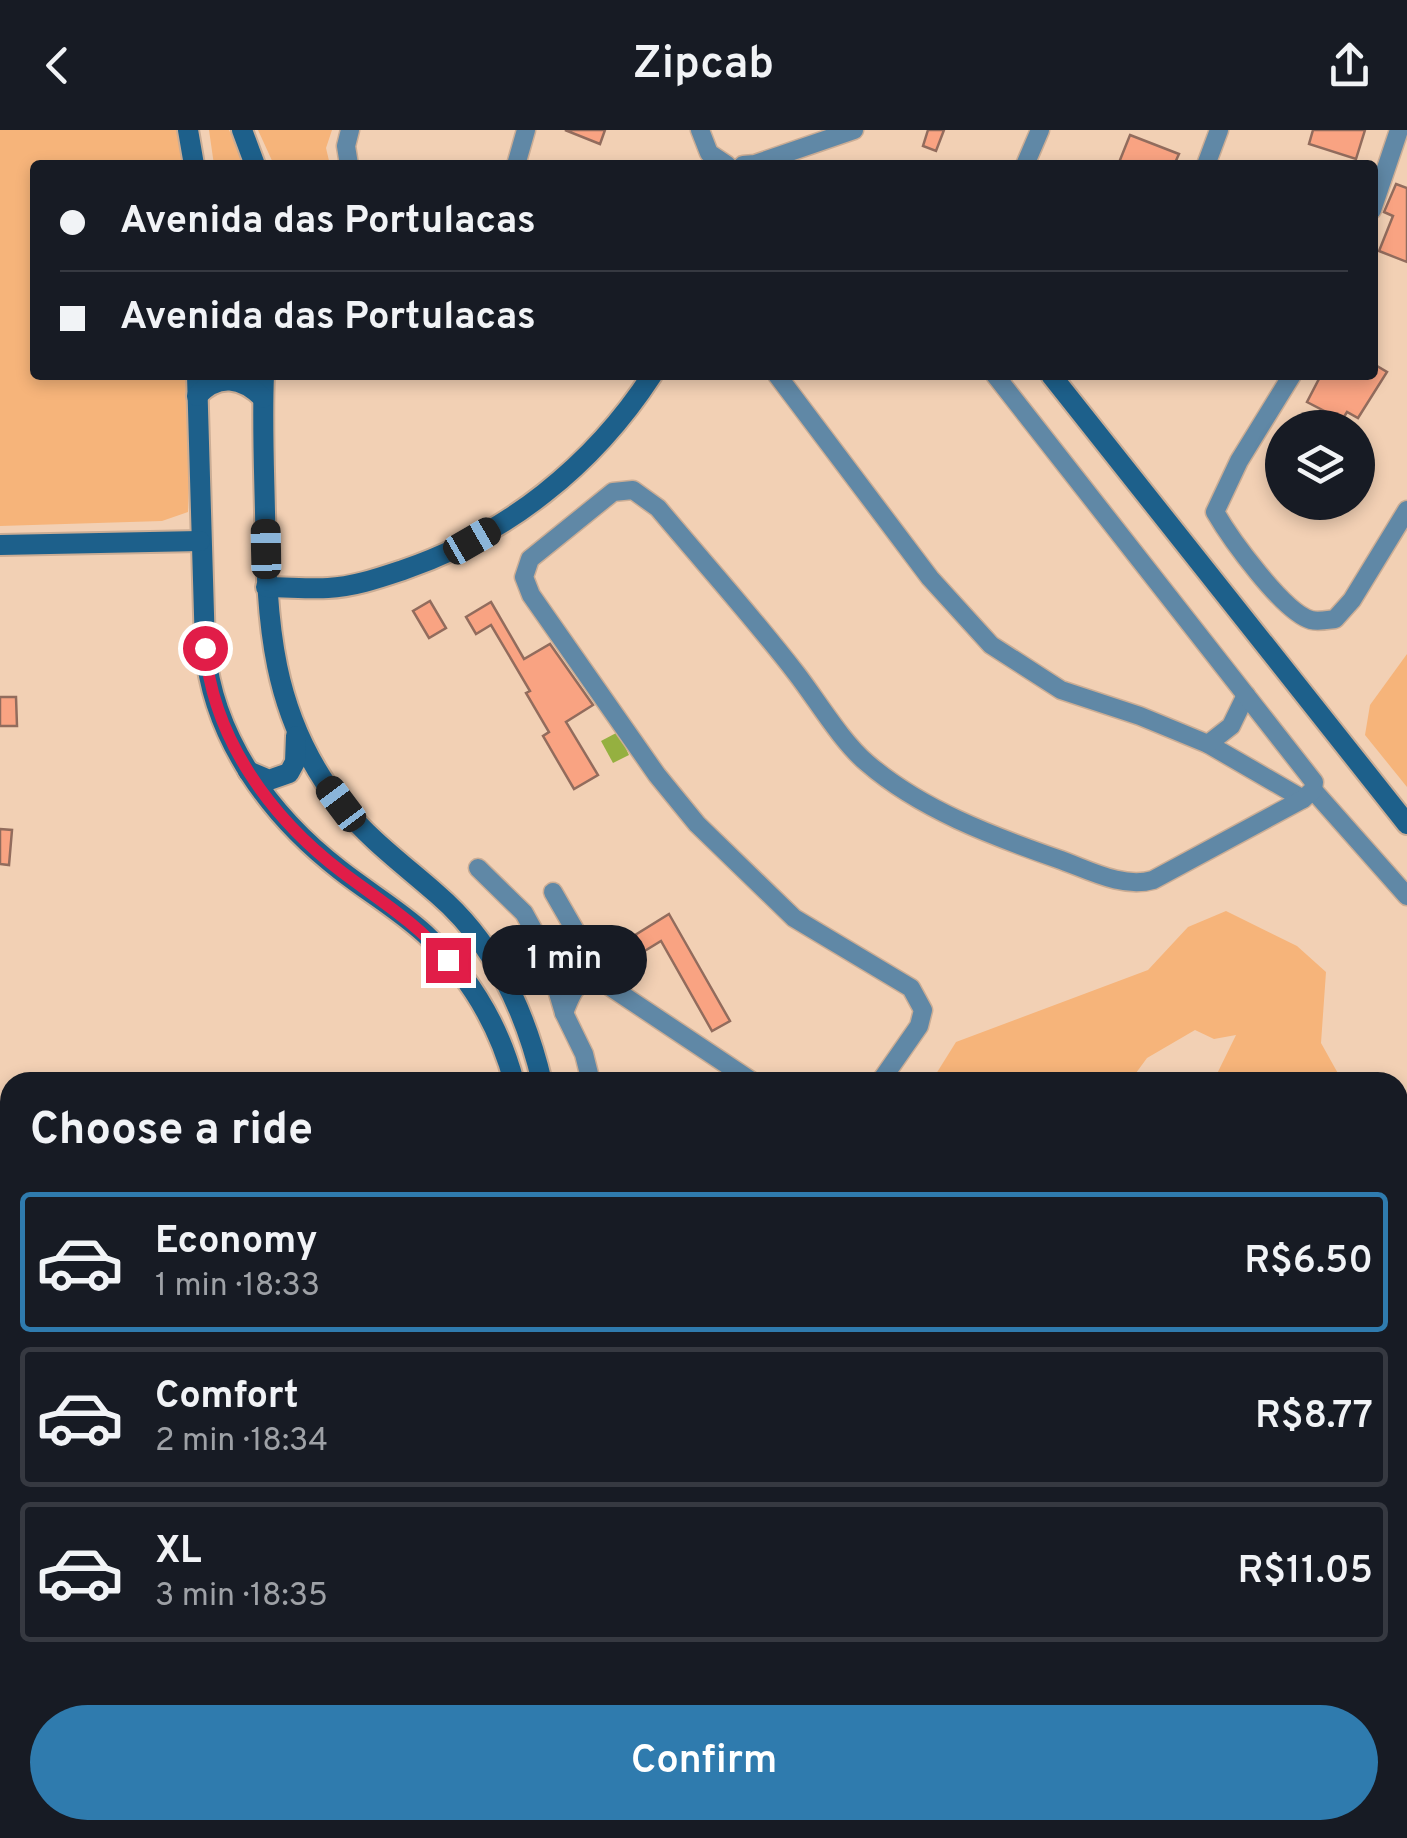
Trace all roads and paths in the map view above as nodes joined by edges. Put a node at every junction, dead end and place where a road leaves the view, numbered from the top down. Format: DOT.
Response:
graph roads {
  1 [pos="188,130"];
  2 [pos="242,130"];
  3 [pos="350,130"];
  4 [pos="526,130"];
  5 [pos="700,130"];
  6 [pos="854,130"];
  7 [pos="1040,130"];
  8 [pos="1219,130"];
  9 [pos="1400,130"];
  10 [pos="193,160"];
  11 [pos="253,160"];
  12 [pos="348,160"];
  13 [pos="517,160"];
  14 [pos="720,160"];
  15 [pos="767,160"];
  16 [pos="1027,160"];
  17 [pos="1208,160"];
  18 [pos="1378,193"];
  19 [pos="226,380"];
  20 [pos="264,380"];
  21 [pos="648,380"];
  22 [pos="781,380"];
  23 [pos="999,380"];
  24 [pos="1055,380"];
  25 [pos="1289,380"];
  26 [pos="197,386"];
  27 [pos="263,398"];
  28 [pos="1407,510"];
  29 [pos="200,541"];
  30 [pos="0,545"];
  31 [pos="266,586"];
  32 [pos="1246,695"];
  33 [pos="296,733"];
  34 [pos="1208,744"];
  35 [pos="248,771"];
  36 [pos="1308,795"];
  37 [pos="1407,824"];
  38 [pos="478,868"];
  39 [pos="553,892"];
  40 [pos="1407,896"];
  41 [pos="454,910"];
  42 [pos="409,920"];
  43 [pos="606,984"];
  44 [pos="564,1013"];
  45 [pos="511,1072"];
  46 [pos="539,1072"];
  47 [pos="588,1072"];
  48 [pos="738,1072"];
  49 [pos="887,1072"];
  1 -- 10 [label="street"];
  2 -- 11 [label="street"];
  3 -- 12 [label="street"];
  4 -- 13 [label="street"];
  5 -- 14 [label="street"];
  6 -- 15 [label="street"];
  7 -- 16 [label="street"];
  8 -- 17 [label="street"];
  9 -- 18 [label="street"];
  19 -- 27 [label="street"];
  20 -- 27 [label="street"];
  21 -- 31 [label="street"];
  22 -- 34 [label="street"];
  23 -- 32 [label="street"];
  24 -- 37 [label="street"];
  25 -- 28 [label="street"];
  26 -- 29 [label="street"];
  27 -- 31 [label="street"];
  29 -- 30 [label="street"];
  29 -- 35 [label="street"];
  31 -- 33 [label="street"];
  32 -- 34 [label="street"];
  32 -- 36 [label="street"];
  33 -- 35 [label="street"];
  33 -- 41 [label="street"];
  34 -- 36 [label="street"];
  35 -- 42 [label="street"];
  36 -- 40 [label="street"];
  36 -- 49 [label="street"];
  38 -- 44 [label="street"];
  39 -- 43 [label="street"];
  41 -- 42 [label="street"];
  41 -- 46 [label="street"];
  42 -- 45 [label="street"];
  43 -- 44 [label="street"];
  43 -- 48 [label="street"];
  44 -- 47 [label="street"];
}
